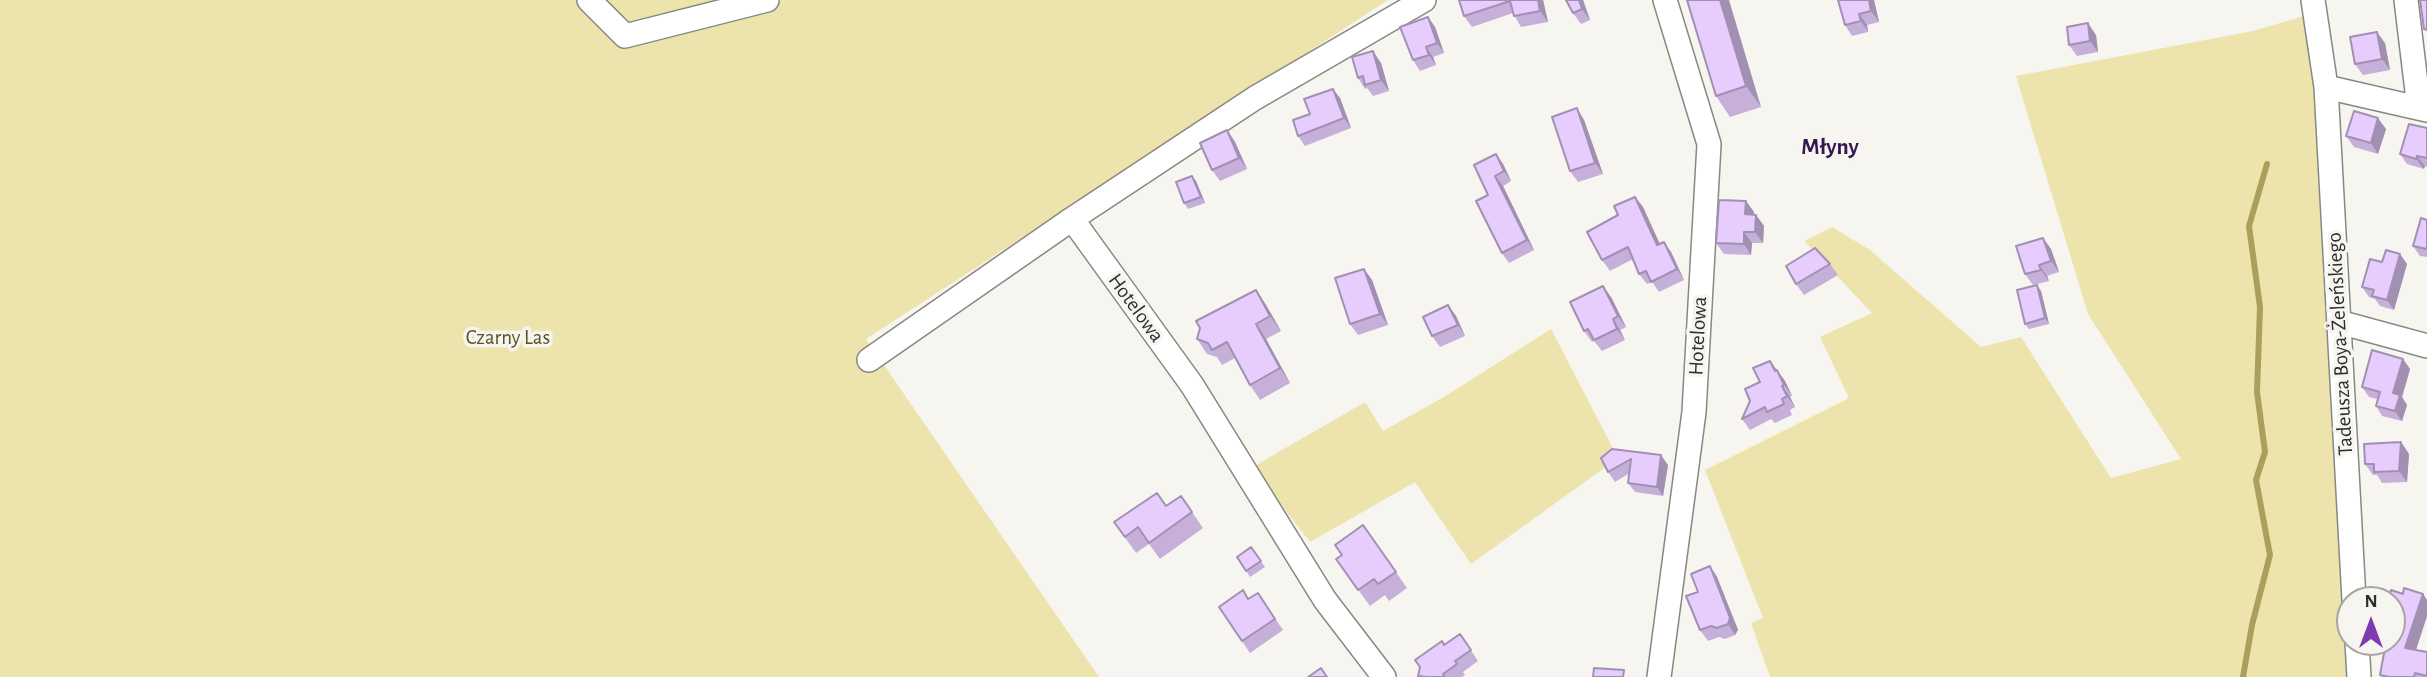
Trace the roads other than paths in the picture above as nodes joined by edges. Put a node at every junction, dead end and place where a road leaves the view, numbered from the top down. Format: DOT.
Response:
graph roads {
  1 [pos="589,0"];
  2 [pos="767,0"];
  3 [pos="1424,0"];
  4 [pos="1665,0"];
  5 [pos="2313,0"];
  6 [pos="2406,0"];
  7 [pos="2326,87"];
  8 [pos="2423,109"];
  9 [pos="1072,219"];
  10 [pos="2339,322"];
  11 [pos="2427,346"];
  12 [pos="869,360"];
  13 [pos="2353,586"];
  14 [pos="2358,656"];
  15 [pos="1384,677"];
  16 [pos="1659,677"];
  17 [pos="2359,677"];
  1 -- 2 [label="street"];
  3 -- 9 [label="street"];
  4 -- 16 [label="street, Hotelowa"];
  5 -- 7 [label="street, Tadeusza Boya-Żeleńskiego"];
  6 -- 8 [label="street"];
  7 -- 8 [label="street"];
  7 -- 10 [label="street, Tadeusza Boya-Żeleńskiego"];
  9 -- 12 [label="street"];
  9 -- 15 [label="street, Hotelowa"];
  10 -- 11 [label="street"];
  10 -- 13 [label="street, Tadeusza Boya-Żeleńskiego"];
  14 -- 17 [label="street"];
}
